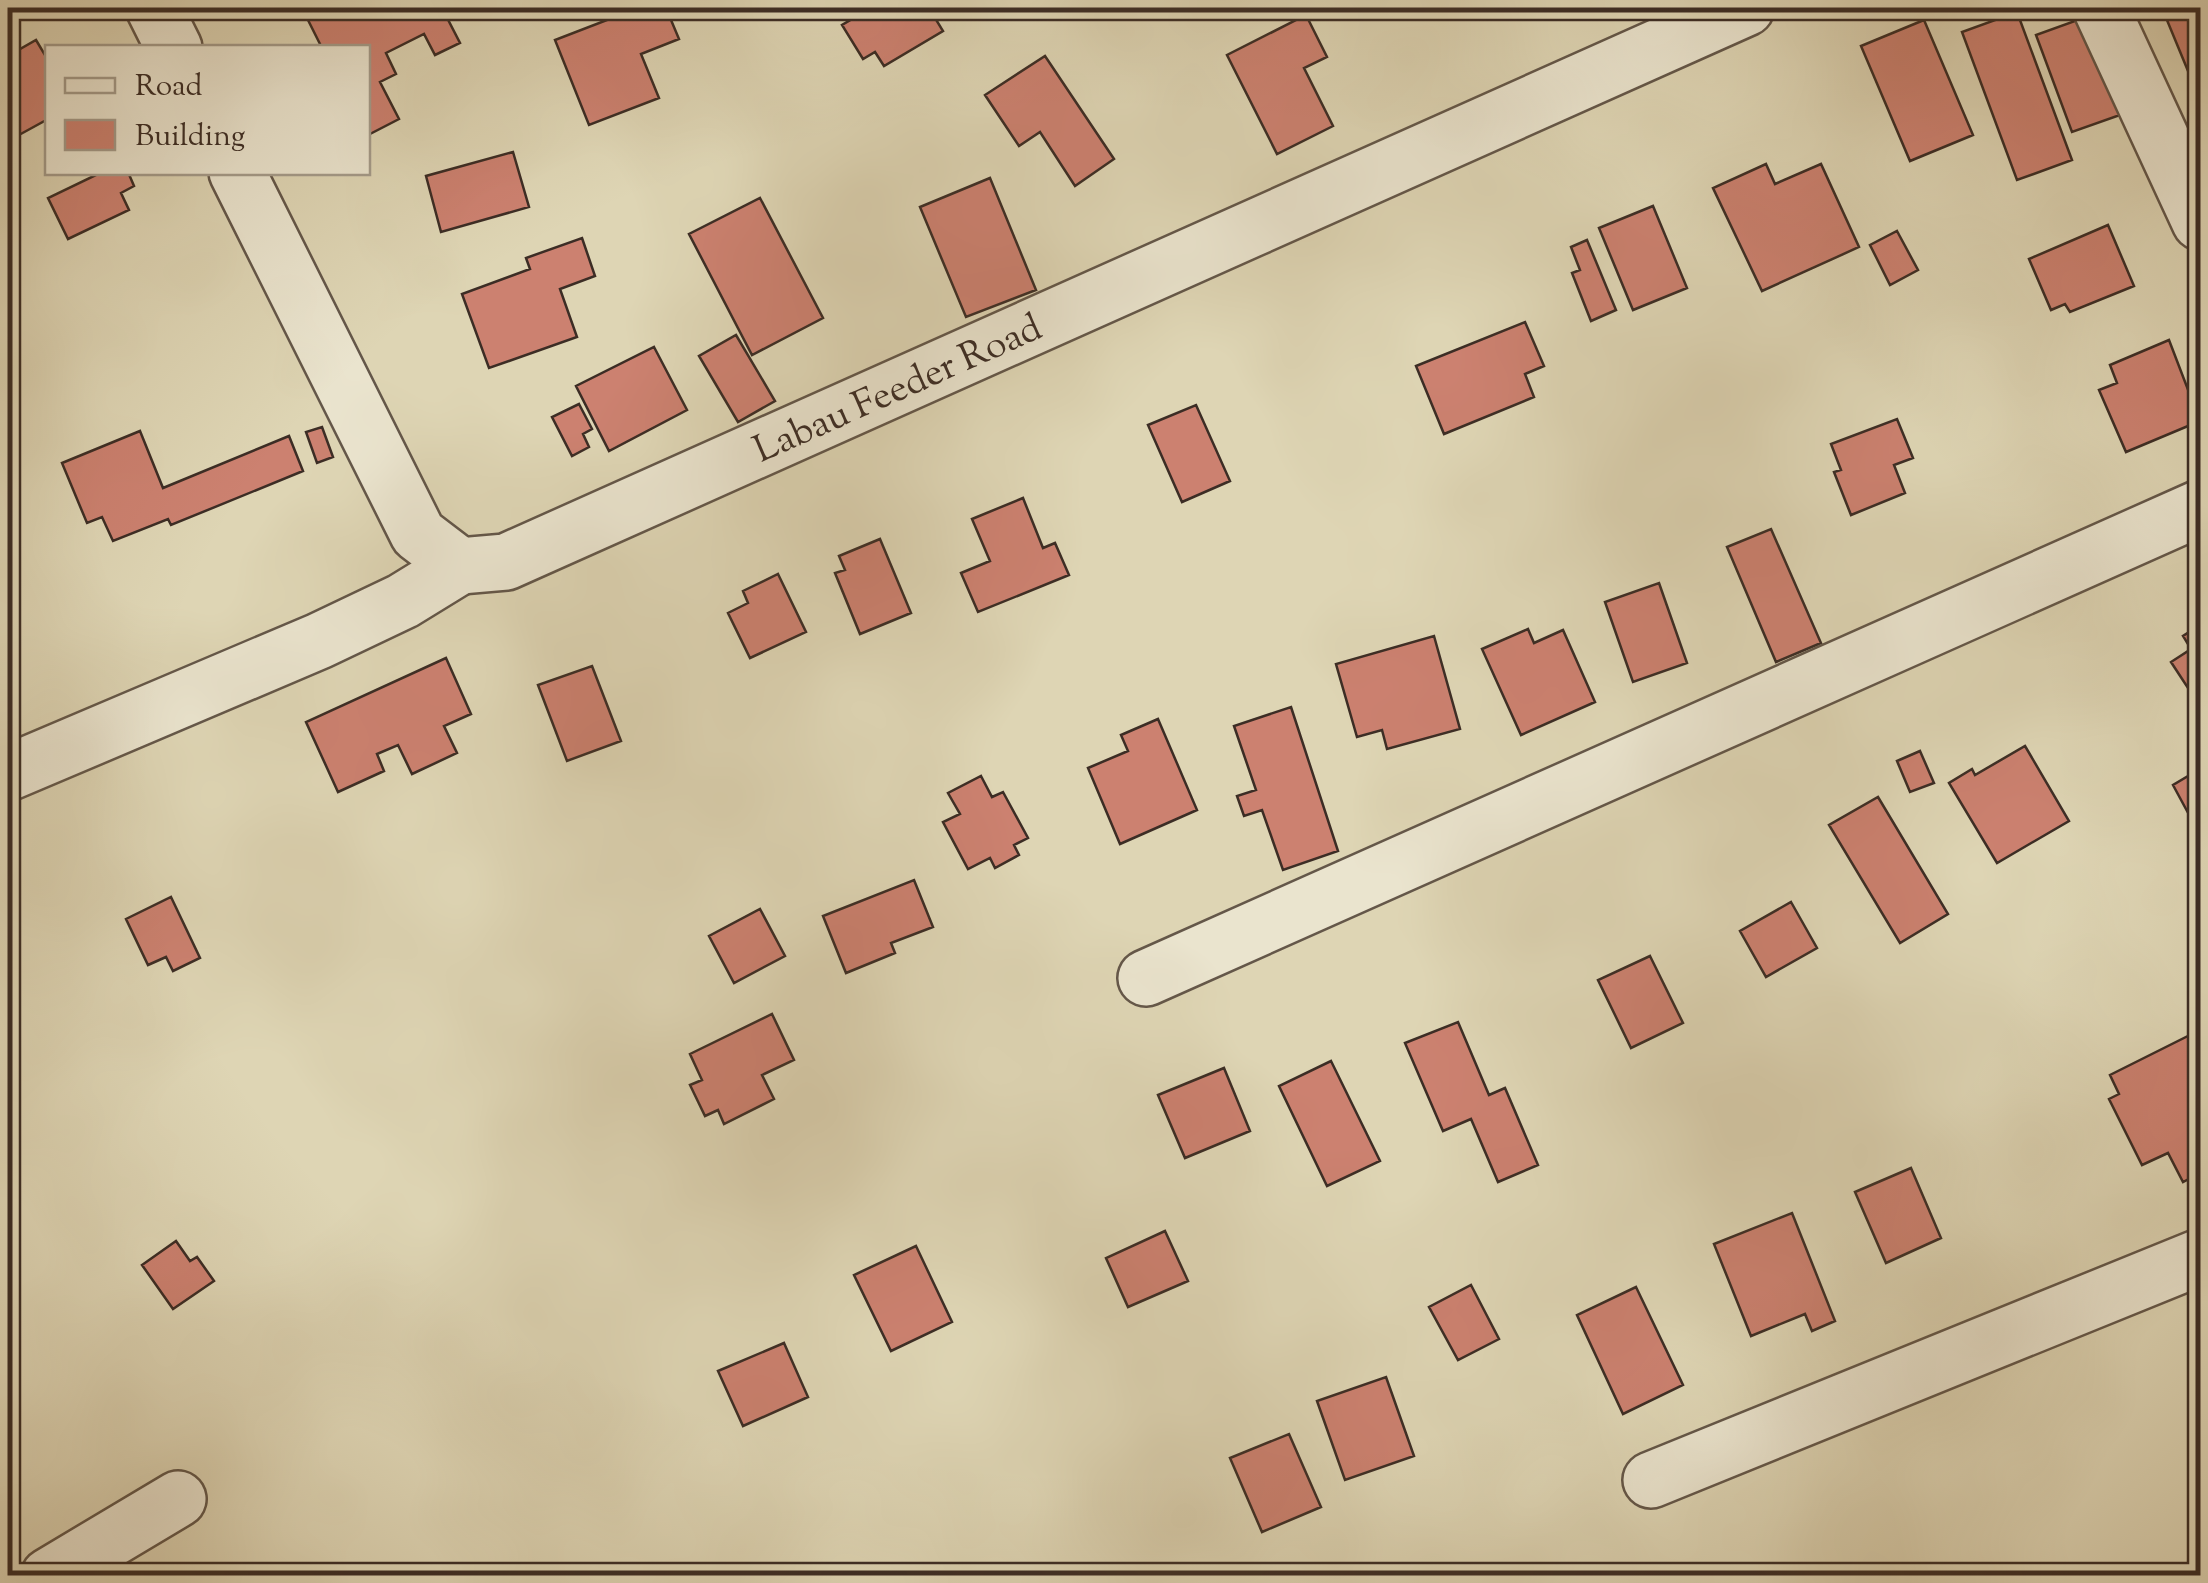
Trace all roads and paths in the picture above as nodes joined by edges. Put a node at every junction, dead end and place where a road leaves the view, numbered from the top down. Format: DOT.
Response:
graph roads {
  1 [pos="154,8"];
  2 [pos="1746,8"];
  3 [pos="2101,8"];
  4 [pos="172,45"];
  5 [pos="238,175"];
  6 [pos="2200,222"];
  7 [pos="2200,508"];
  8 [pos="460,566"];
  9 [pos="8,773"];
  10 [pos="1146,978"];
  11 [pos="2200,1257"];
  12 [pos="1651,1480"];
  13 [pos="178,1499"];
  14 [pos="49,1576"];
  1 -- 4 [label="street"];
  2 -- 8 [label="street, Labau Feeder Road"];
  3 -- 6 [label="street"];
  5 -- 8 [label="street"];
  7 -- 10 [label="street"];
  8 -- 9 [label="street"];
  11 -- 12 [label="street"];
  13 -- 14 [label="street"];
}
